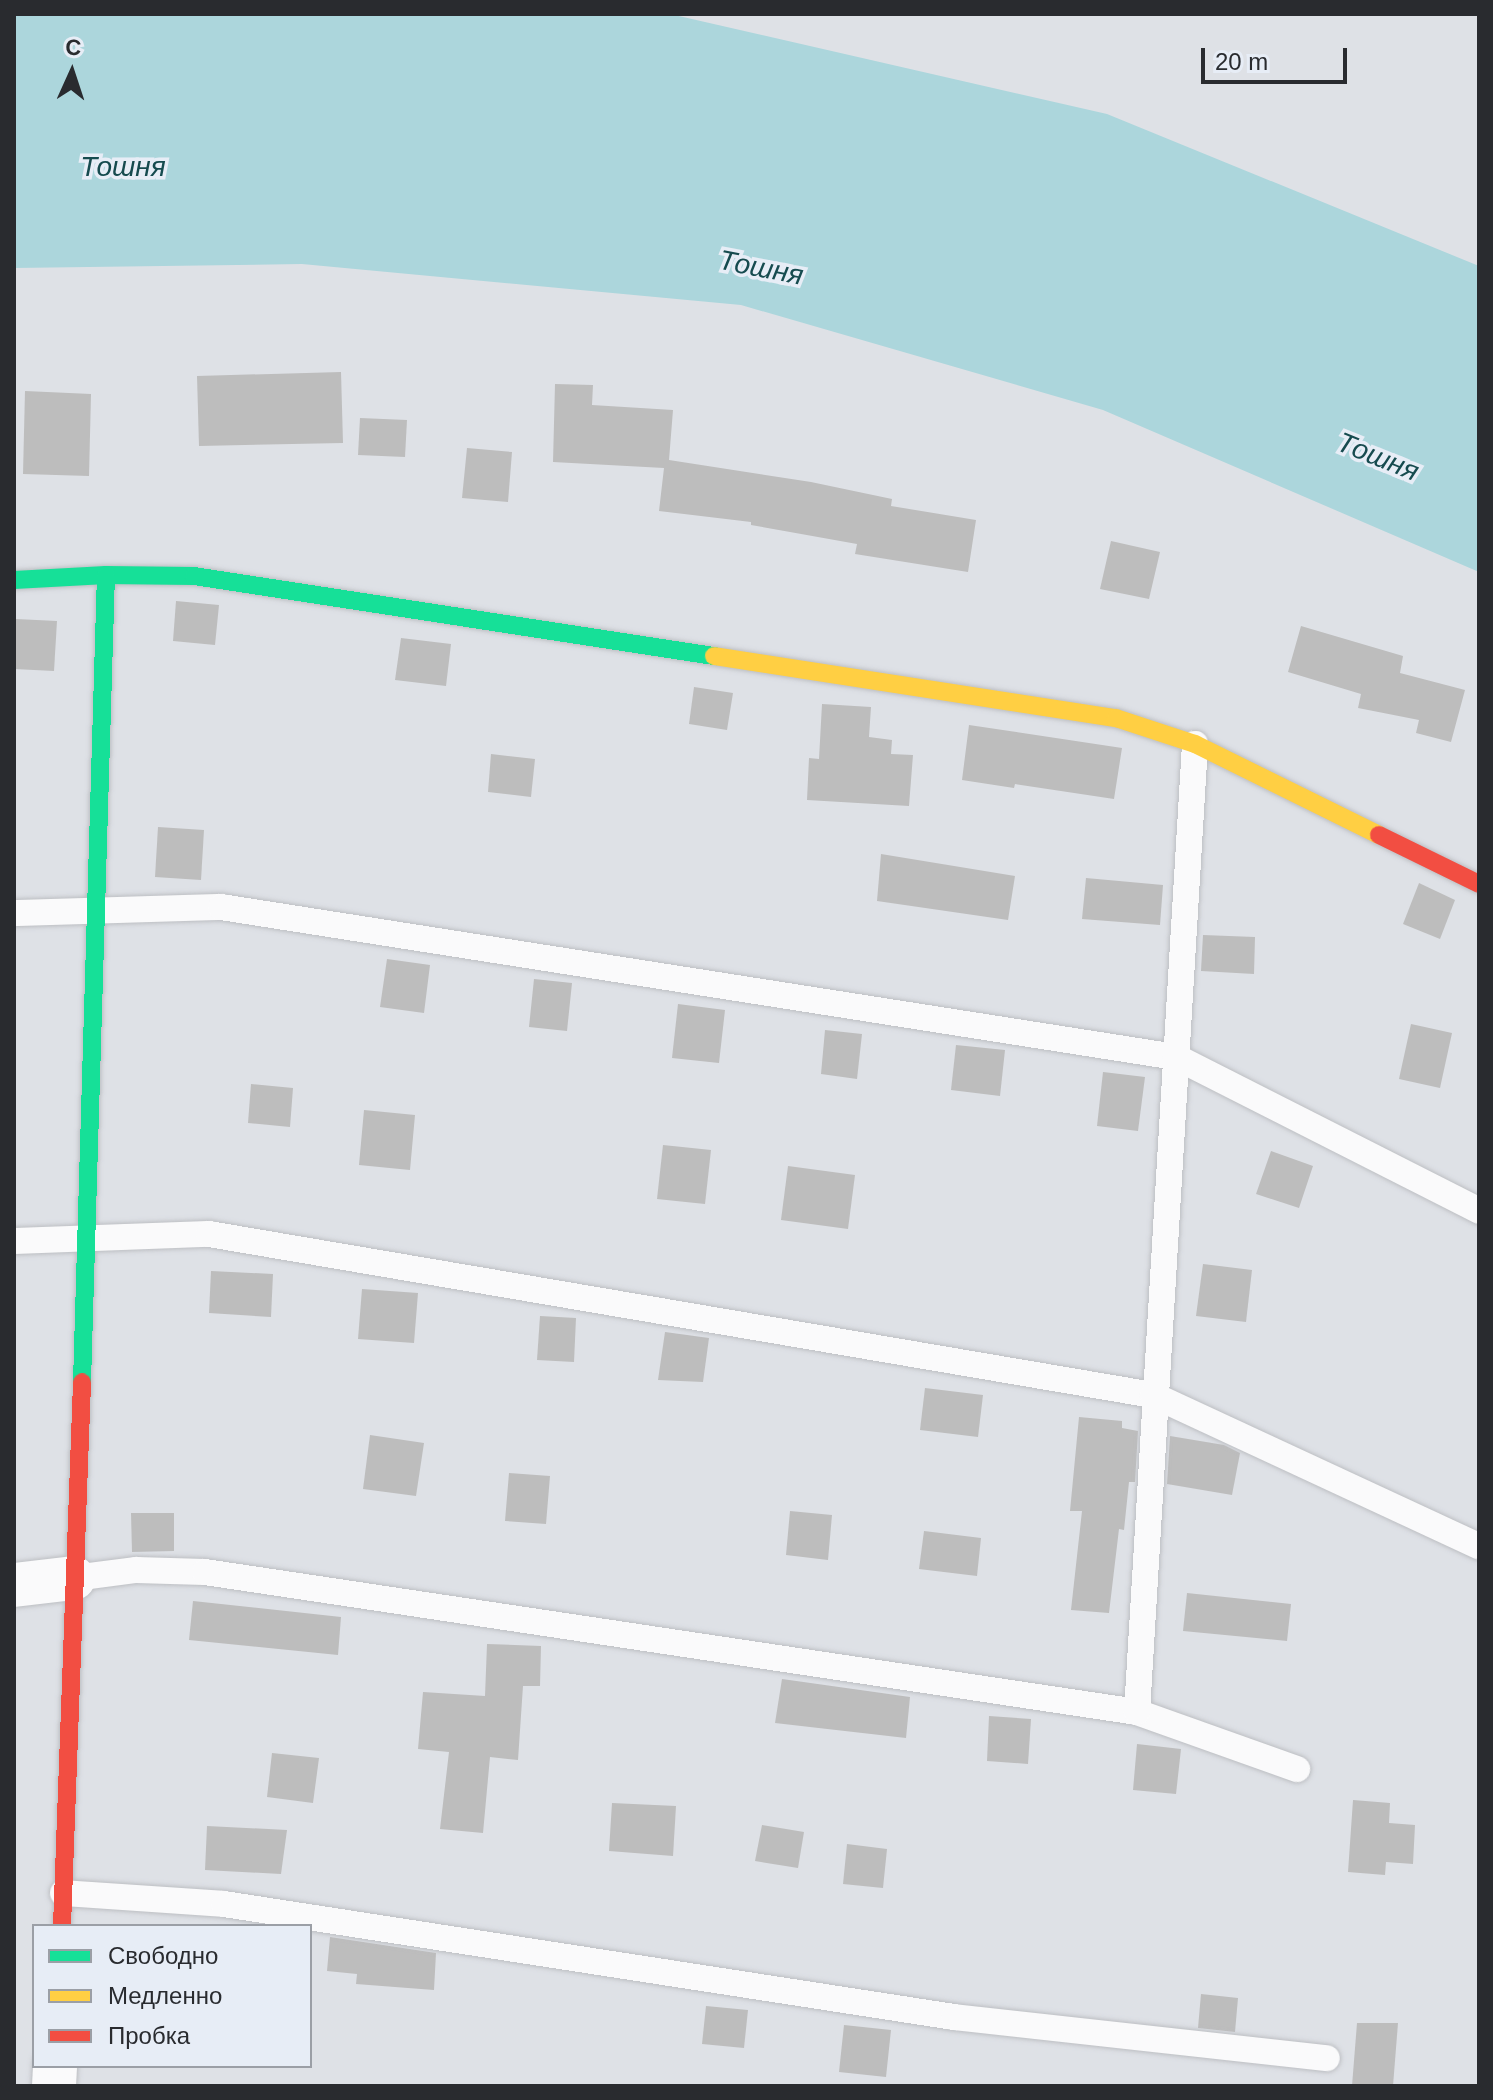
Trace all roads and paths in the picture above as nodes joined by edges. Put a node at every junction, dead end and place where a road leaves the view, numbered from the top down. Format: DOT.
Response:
graph roads {
  1 [pos="106,575"];
  2 [pos="14,580"];
  3 [pos="1195,744"];
  4 [pos="1479,884"];
  5 [pos="14,913"];
  6 [pos="98,913"];
  7 [pos="1176,1057"];
  8 [pos="1479,1211"];
  9 [pos="87,1240"];
  10 [pos="14,1241"];
  11 [pos="1153,1395"];
  12 [pos="1479,1546"];
  13 [pos="74,1578"];
  14 [pos="14,1585"];
  15 [pos="1137,1712"];
  16 [pos="1297,1769"];
  17 [pos="63,1893"];
  18 [pos="62,1924"];
  19 [pos="1327,2058"];
  1 -- 2 [label="street"];
  1 -- 3 [label="street"];
  1 -- 6 [label="street"];
  3 -- 4 [label="street"];
  3 -- 7 [label="lane"];
  5 -- 6 [label="lane"];
  6 -- 7 [label="lane"];
  6 -- 9 [label="street"];
  7 -- 8 [label="lane"];
  7 -- 11 [label="lane"];
  9 -- 10 [label="lane"];
  9 -- 11 [label="lane"];
  9 -- 13 [label="street"];
  11 -- 12 [label="lane"];
  11 -- 15 [label="lane"];
  13 -- 14 [label="street"];
  13 -- 15 [label="lane"];
  13 -- 17 [label="street"];
  15 -- 16 [label="lane"];
  17 -- 18 [label="street"];
  17 -- 19 [label="lane"];
}
